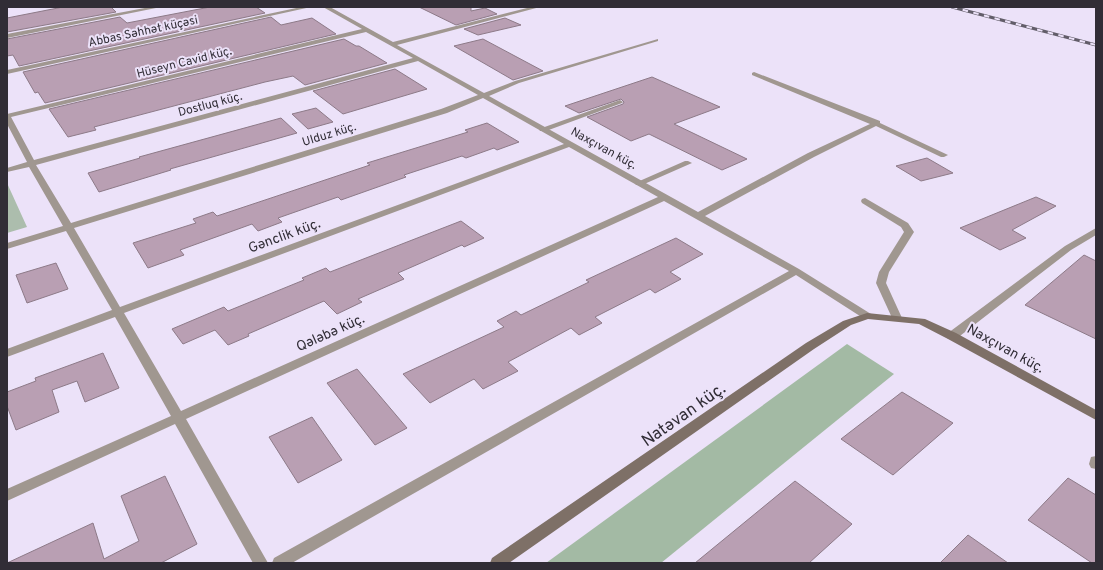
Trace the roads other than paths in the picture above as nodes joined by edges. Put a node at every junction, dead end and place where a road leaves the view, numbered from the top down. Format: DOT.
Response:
graph roads {
  1 [pos="158,7"];
  2 [pos="308,7"];
  3 [pos="326,7"];
  4 [pos="537,8"];
  5 [pos="366,30"];
  6 [pos="7,36"];
  7 [pos="656,40"];
  8 [pos="393,44"];
  9 [pos="418,59"];
  10 [pos="7,72"];
  11 [pos="754,74"];
  12 [pos="484,95"];
  13 [pos="620,102"];
  14 [pos="7,117"];
  15 [pos="876,123"];
  16 [pos="543,129"];
  17 [pos="570,144"];
  18 [pos="944,155"];
  19 [pos="31,163"];
  20 [pos="688,163"];
  21 [pos="7,170"];
  22 [pos="639,183"];
  23 [pos="665,197"];
  24 [pos="865,201"];
  25 [pos="698,216"];
  26 [pos="68,227"];
  27 [pos="1096,231"];
  28 [pos="7,246"];
  29 [pos="796,271"];
  30 [pos="118,312"];
  31 [pos="867,316"];
  32 [pos="897,318"];
  33 [pos="952,336"];
  34 [pos="7,353"];
  35 [pos="1096,416"];
  36 [pos="178,417"];
  37 [pos="7,495"];
  38 [pos="261,563"];
  39 [pos="279,563"];
  40 [pos="497,563"];
  1 -- 6 [label="street"];
  2 -- 10 [label="street, Abbas Səhhət küçəsi"];
  3 -- 5 [label="street, Naxçıvan küç."];
  4 -- 8 [label="street"];
  5 -- 8 [label="street, Naxçıvan küç."];
  5 -- 14 [label="street, Hüseyn Cavid küç."];
  7 -- 12 [label="street, Ulduz küç."];
  8 -- 9 [label="street, Naxçıvan küç."];
  9 -- 12 [label="street, Naxçıvan küç."];
  9 -- 19 [label="street, Dostluq küç."];
  11 -- 15 [label="street"];
  12 -- 16 [label="street, Naxçıvan küç."];
  12 -- 26 [label="street, Ulduz küç."];
  13 -- 16 [label="street"];
  14 -- 19 [label="street"];
  15 -- 18 [label="street"];
  15 -- 25 [label="street"];
  16 -- 17 [label="street, Naxçıvan küç."];
  17 -- 22 [label="street, Naxçıvan küç."];
  17 -- 30 [label="street, Gənclik küç."];
  19 -- 21 [label="street, Dostluq küç."];
  19 -- 26 [label="street"];
  20 -- 22 [label="street"];
  22 -- 23 [label="street, Naxçıvan küç."];
  23 -- 25 [label="street, Naxçıvan küç."];
  23 -- 36 [label="street, Qələbə küç."];
  24 -- 32 [label="street"];
  25 -- 29 [label="street, Naxçıvan küç."];
  26 -- 28 [label="street, Ulduz küç."];
  26 -- 30 [label="street"];
  27 -- 33 [label="street"];
  29 -- 31 [label="street, Naxçıvan küç."];
  29 -- 39 [label="street"];
  30 -- 34 [label="street, Gənclik küç."];
  30 -- 36 [label="street"];
  31 -- 32 [label="street, Natəvan küç."];
  31 -- 40 [label="street, Natəvan küç."];
  32 -- 33 [label="street, Naxçıvan küç."];
  33 -- 35 [label="street, Naxçıvan küç."];
  36 -- 37 [label="street, Qələbə küç."];
  36 -- 38 [label="street"];
}
